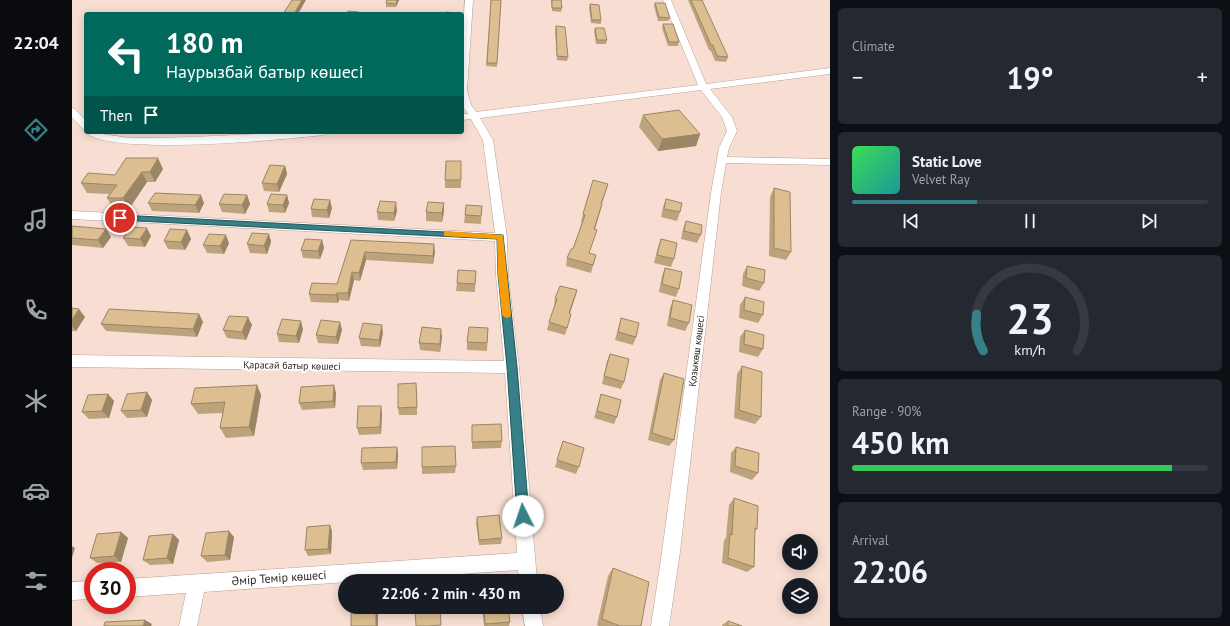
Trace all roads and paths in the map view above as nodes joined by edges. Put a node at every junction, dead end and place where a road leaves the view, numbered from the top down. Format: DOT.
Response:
graph roads {
  1 [pos="469,0"];
  2 [pos="667,0"];
  3 [pos="830,71"];
  4 [pos="464,76"];
  5 [pos="703,86"];
  6 [pos="464,96"];
  7 [pos="72,111"];
  8 [pos="474,115"];
  9 [pos="464,117"];
  10 [pos="84,125"];
  11 [pos="96,134"];
  12 [pos="298,134"];
  13 [pos="722,160"];
  14 [pos="830,162"];
  15 [pos="72,216"];
  16 [pos="500,237"];
  17 [pos="72,361"];
  18 [pos="512,367"];
  19 [pos="526,561"];
  20 [pos="527,574"];
  21 [pos="197,584"];
  22 [pos="136,587"];
  23 [pos="84,590"];
  24 [pos="72,591"];
  25 [pos="533,614"];
  26 [pos="188,626"];
  27 [pos="534,626"];
  28 [pos="660,626"];
  1 -- 4 [label="street"];
  2 -- 5 [label="street, Қозыкөш көшесі"];
  3 -- 5 [label="street"];
  5 -- 8 [label="street"];
  5 -- 13 [label="street, Қозыкөш көшесі"];
  6 -- 8 [label="street"];
  7 -- 10 [label="street"];
  8 -- 9 [label="street"];
  8 -- 16 [label="street"];
  11 -- 12 [label="street"];
  13 -- 14 [label="street"];
  13 -- 28 [label="street, Қозыкөш көшесі"];
  15 -- 16 [label="street"];
  16 -- 18 [label="street"];
  17 -- 18 [label="street, Қарасай батыр көшесі"];
  18 -- 19 [label="street"];
  19 -- 20 [label="street"];
  19 -- 21 [label="street, Әмір Темір көшесі"];
  21 -- 22 [label="street, Әмір Темір көшесі"];
  21 -- 26 [label="street"];
  23 -- 24 [label="street"];
  25 -- 27 [label="street"];
}
